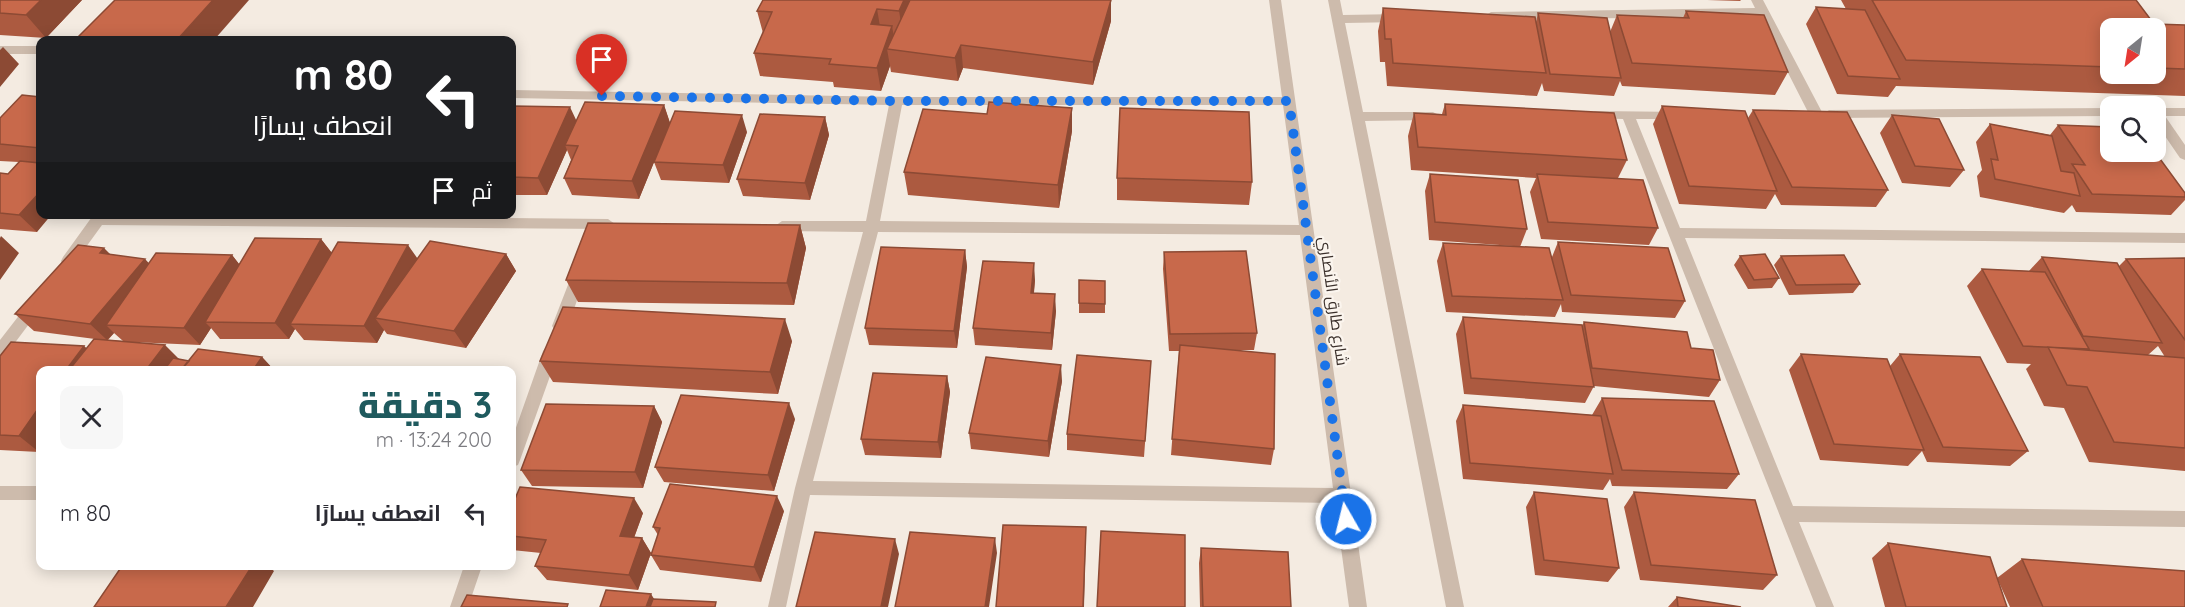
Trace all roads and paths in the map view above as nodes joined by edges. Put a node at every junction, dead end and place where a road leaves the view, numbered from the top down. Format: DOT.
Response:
graph roads {
  1 [pos="1275,0"];
  2 [pos="1335,0"];
  3 [pos="1623,0"];
  4 [pos="1757,0"];
  5 [pos="1764,12"];
  6 [pos="1629,13"];
  7 [pos="1478,16"];
  8 [pos="1420,18"];
  9 [pos="1338,19"];
  10 [pos="0,50"];
  11 [pos="36,50"];
  12 [pos="516,94"];
  13 [pos="896,101"];
  14 [pos="1289,101"];
  15 [pos="2100,112"];
  16 [pos="2185,112"];
  17 [pos="2166,113"];
  18 [pos="1581,115"];
  19 [pos="1628,115"];
  20 [pos="1698,115"];
  21 [pos="1452,116"];
  22 [pos="1358,117"];
  23 [pos="2166,127"];
  24 [pos="2185,155"];
  25 [pos="99,219"];
  26 [pos="176,219"];
  27 [pos="621,225"];
  28 [pos="764,226"];
  29 [pos="872,226"];
  30 [pos="1307,230"];
  31 [pos="1675,233"];
  32 [pos="2185,238"];
  33 [pos="585,258"];
  34 [pos="56,277"];
  35 [pos="42,296"];
  36 [pos="0,352"];
  37 [pos="516,449"];
  38 [pos="802,488"];
  39 [pos="0,493"];
  40 [pos="36,493"];
  41 [pos="1343,496"];
  42 [pos="1788,514"];
  43 [pos="2185,519"];
  44 [pos="473,570"];
  45 [pos="459,607"];
  46 [pos="777,607"];
  47 [pos="1358,607"];
  48 [pos="1455,607"];
  49 [pos="1825,607"];
  1 -- 14 [label="street, شارع طارق الأنصاري"];
  2 -- 9 [label="street"];
  3 -- 6 [label="street"];
  4 -- 5 [label="street"];
  5 -- 6 [label="street"];
  5 -- 15 [label="street"];
  6 -- 7 [label="street"];
  8 -- 9 [label="street"];
  9 -- 22 [label="street"];
  10 -- 11 [label="street"];
  12 -- 13 [label="street"];
  13 -- 14 [label="street"];
  13 -- 29 [label="street"];
  14 -- 30 [label="street, شارع طارق الأنصاري"];
  16 -- 17 [label="street"];
  18 -- 19 [label="street"];
  19 -- 20 [label="street"];
  19 -- 31 [label="street"];
  21 -- 22 [label="street"];
  22 -- 48 [label="street"];
  23 -- 24 [label="street"];
  25 -- 34 [label="street"];
  26 -- 27 [label="street"];
  28 -- 29 [label="street"];
  29 -- 30 [label="street"];
  29 -- 38 [label="street"];
  30 -- 41 [label="street, شارع طارق الأنصاري"];
  31 -- 32 [label="street"];
  31 -- 42 [label="street"];
  33 -- 37 [label="street"];
  35 -- 36 [label="street"];
  38 -- 41 [label="street"];
  38 -- 46 [label="street"];
  39 -- 40 [label="street"];
  41 -- 47 [label="street, شارع طارق الأنصاري"];
  42 -- 43 [label="street"];
  42 -- 49 [label="street"];
  44 -- 45 [label="street"];
}
